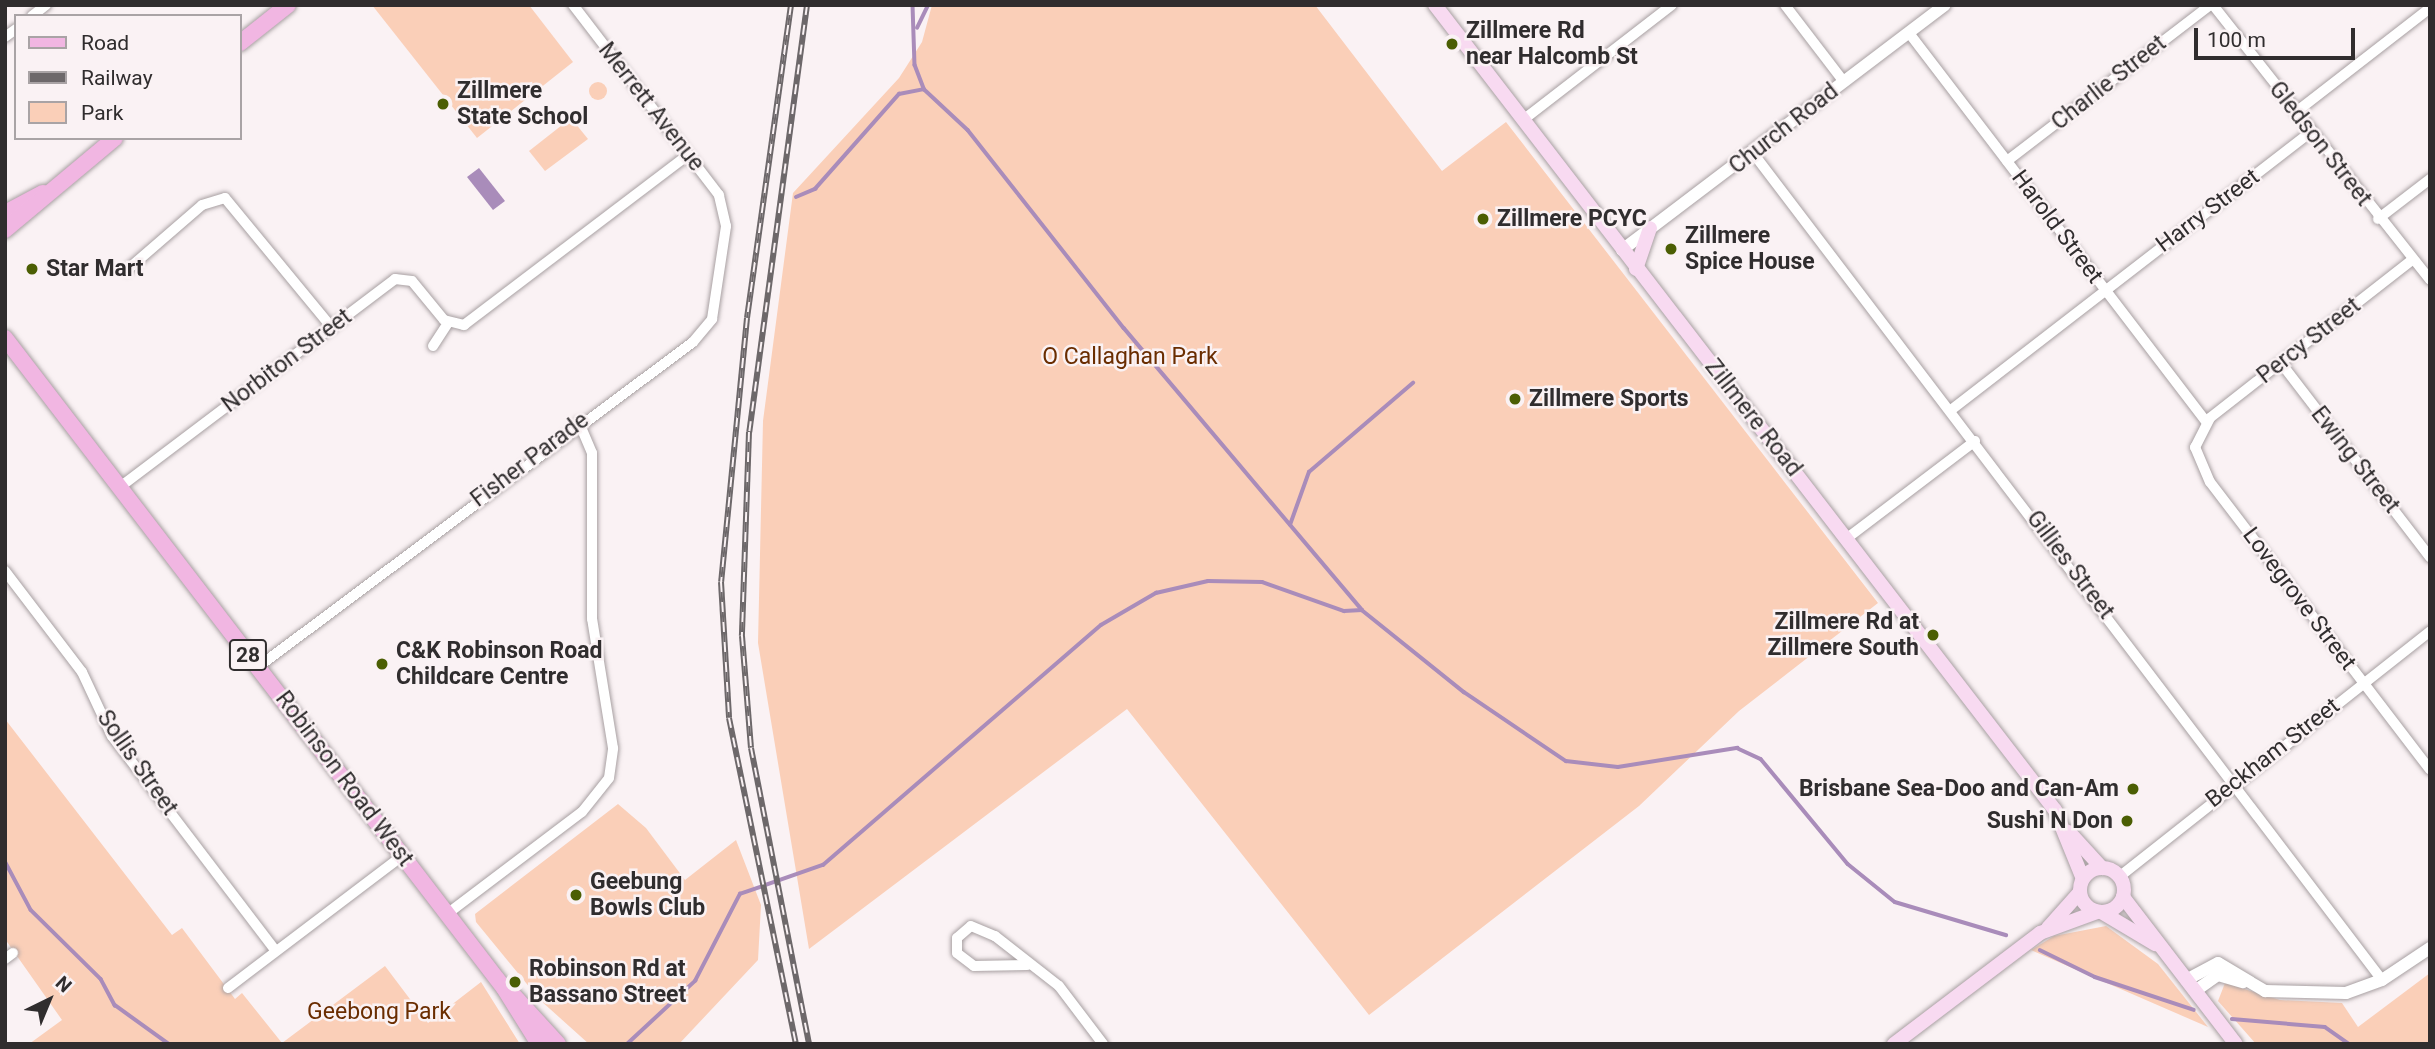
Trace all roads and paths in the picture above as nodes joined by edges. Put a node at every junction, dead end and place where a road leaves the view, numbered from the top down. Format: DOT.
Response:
graph roads {
  1 [pos="288,5"];
  2 [pos="573,5"];
  3 [pos="1435,5"];
  4 [pos="1672,5"];
  5 [pos="1785,5"];
  6 [pos="1945,5"];
  7 [pos="2212,5"];
  8 [pos="2430,8"];
  9 [pos="1909,33"];
  10 [pos="242,41"];
  11 [pos="1844,82"];
  12 [pos="2296,112"];
  13 [pos="1523,120"];
  14 [pos="2311,132"];
  15 [pos="113,140"];
  16 [pos="1754,153"];
  17 [pos="688,155"];
  18 [pos="2007,161"];
  19 [pos="2430,179"];
  20 [pos="48,190"];
  21 [pos="724,210"];
  22 [pos="5,212"];
  23 [pos="2378,219"];
  24 [pos="1650,228"];
  25 [pos="5,230"];
  26 [pos="1622,250"];
  27 [pos="2412,260"];
  28 [pos="1636,269"];
  29 [pos="127,270"];
  30 [pos="2430,280"];
  31 [pos="2105,290"];
  32 [pos="448,323"];
  33 [pos="332,328"];
  34 [pos="5,338"];
  35 [pos="433,346"];
  36 [pos="2281,363"];
  37 [pos="1951,410"];
  38 [pos="2206,421"];
  39 [pos="579,423"];
  40 [pos="1975,441"];
  41 [pos="120,487"];
  42 [pos="1846,540"];
  43 [pos="2430,557"];
  44 [pos="5,571"];
  45 [pos="2430,631"];
  46 [pos="258,667"];
  47 [pos="2364,683"];
  48 [pos="2430,770"];
  49 [pos="2235,782"];
  50 [pos="2069,832"];
  51 [pos="402,856"];
  52 [pos="2102,868"];
  53 [pos="2119,877"];
  54 [pos="2081,885"];
  55 [pos="2123,897"];
  56 [pos="2100,912"];
  57 [pos="447,914"];
  58 [pos="2048,928"];
  59 [pos="2155,944"];
  60 [pos="2430,948"];
  61 [pos="276,951"];
  62 [pos="1027,965"];
  63 [pos="2382,980"];
  64 [pos="2190,986"];
  65 [pos="228,988"];
  66 [pos="504,988"];
  67 [pos="539,1044"];
  68 [pos="558,1044"];
  69 [pos="1103,1044"];
  70 [pos="1894,1044"];
  71 [pos="2236,1044"];
  1 -- 10 [label="main road"];
  2 -- 17 [label="street, Merrett Avenue"];
  3 -- 13 [label="main road, Zillmere Road"];
  4 -- 13 [label="street"];
  5 -- 11 [label="street"];
  6 -- 9 [label="street, Church Road"];
  7 -- 12 [label="street, Gledson Street"];
  7 -- 18 [label="street, Charlie Street"];
  8 -- 12 [label="street"];
  9 -- 11 [label="street, Church Road"];
  9 -- 18 [label="street, Harold Street"];
  11 -- 16 [label="street, Church Road"];
  12 -- 14 [label="street, Gledson Street"];
  13 -- 26 [label="main road, Zillmere Road"];
  14 -- 23 [label="street, Gledson Street"];
  14 -- 31 [label="street, Harry Street"];
  15 -- 20 [label="main road"];
  16 -- 24 [label="street, Church Road"];
  16 -- 37 [label="street, Gillies Street"];
  17 -- 21 [label="street, Merrett Avenue"];
  17 -- 32 [label="street"];
  18 -- 31 [label="street, Harold Street"];
  19 -- 23 [label="street"];
  20 -- 22 [label="main road"];
  20 -- 25 [label="main road"];
  21 -- 39 [label="street, Fisher Parade"];
  23 -- 27 [label="street, Gledson Street"];
  24 -- 26 [label="street, Church Road"];
  24 -- 28 [label="main road"];
  26 -- 28 [label="main road, Zillmere Road"];
  27 -- 30 [label="street, Gledson Street"];
  27 -- 36 [label="street, Percy Street"];
  28 -- 42 [label="main road, Zillmere Road"];
  29 -- 33 [label="street"];
  31 -- 37 [label="street, Harry Street"];
  31 -- 38 [label="street, Harold Street"];
  32 -- 33 [label="street, Norbiton Street"];
  32 -- 35 [label="street"];
  33 -- 41 [label="street, Norbiton Street"];
  34 -- 41 [label="main road, Robinson Road West / 28"];
  36 -- 38 [label="street, Percy Street"];
  36 -- 43 [label="street, Ewing Street"];
  37 -- 40 [label="street, Gillies Street"];
  38 -- 47 [label="street, Lovegrove Street"];
  39 -- 46 [label="street, Fisher Parade"];
  39 -- 57 [label="street"];
  40 -- 42 [label="street"];
  40 -- 49 [label="street, Gillies Street"];
  41 -- 46 [label="main road, Robinson Road West / 28"];
  42 -- 50 [label="main road, Zillmere Road"];
  44 -- 61 [label="street, Sollis Street"];
  45 -- 47 [label="street, Beckham Street"];
  46 -- 51 [label="main road, Robinson Road West / 28"];
  47 -- 48 [label="street, Lovegrove Street"];
  47 -- 49 [label="street, Beckham Street"];
  49 -- 53 [label="street, Beckham Street"];
  49 -- 63 [label="street, Gillies Street"];
  50 -- 52 [label="main road, Zillmere Road"];
  50 -- 54 [label="main road, Zillmere Road"];
  51 -- 57 [label="main road, Robinson Road West / 28"];
  51 -- 61 [label="street"];
  52 -- 53 [label="main road, Zillmere Road"];
  52 -- 54 [label="main road"];
  53 -- 55 [label="main road"];
  54 -- 56 [label="main road"];
  54 -- 58 [label="main road"];
  55 -- 56 [label="main road"];
  55 -- 59 [label="main road"];
  56 -- 58 [label="main road"];
  56 -- 59 [label="main road"];
  57 -- 66 [label="main road, Robinson Road West / 28"];
  58 -- 70 [label="main road"];
  59 -- 64 [label="main road"];
  60 -- 63 [label="street"];
  61 -- 65 [label="street"];
  62 -- 62 [label="street"];
  62 -- 69 [label="street"];
  63 -- 64 [label="street"];
  64 -- 71 [label="main road"];
  66 -- 67 [label="main road, Robinson Road West / 28"];
  66 -- 68 [label="main road, Robinson Road West / 28"];
}
